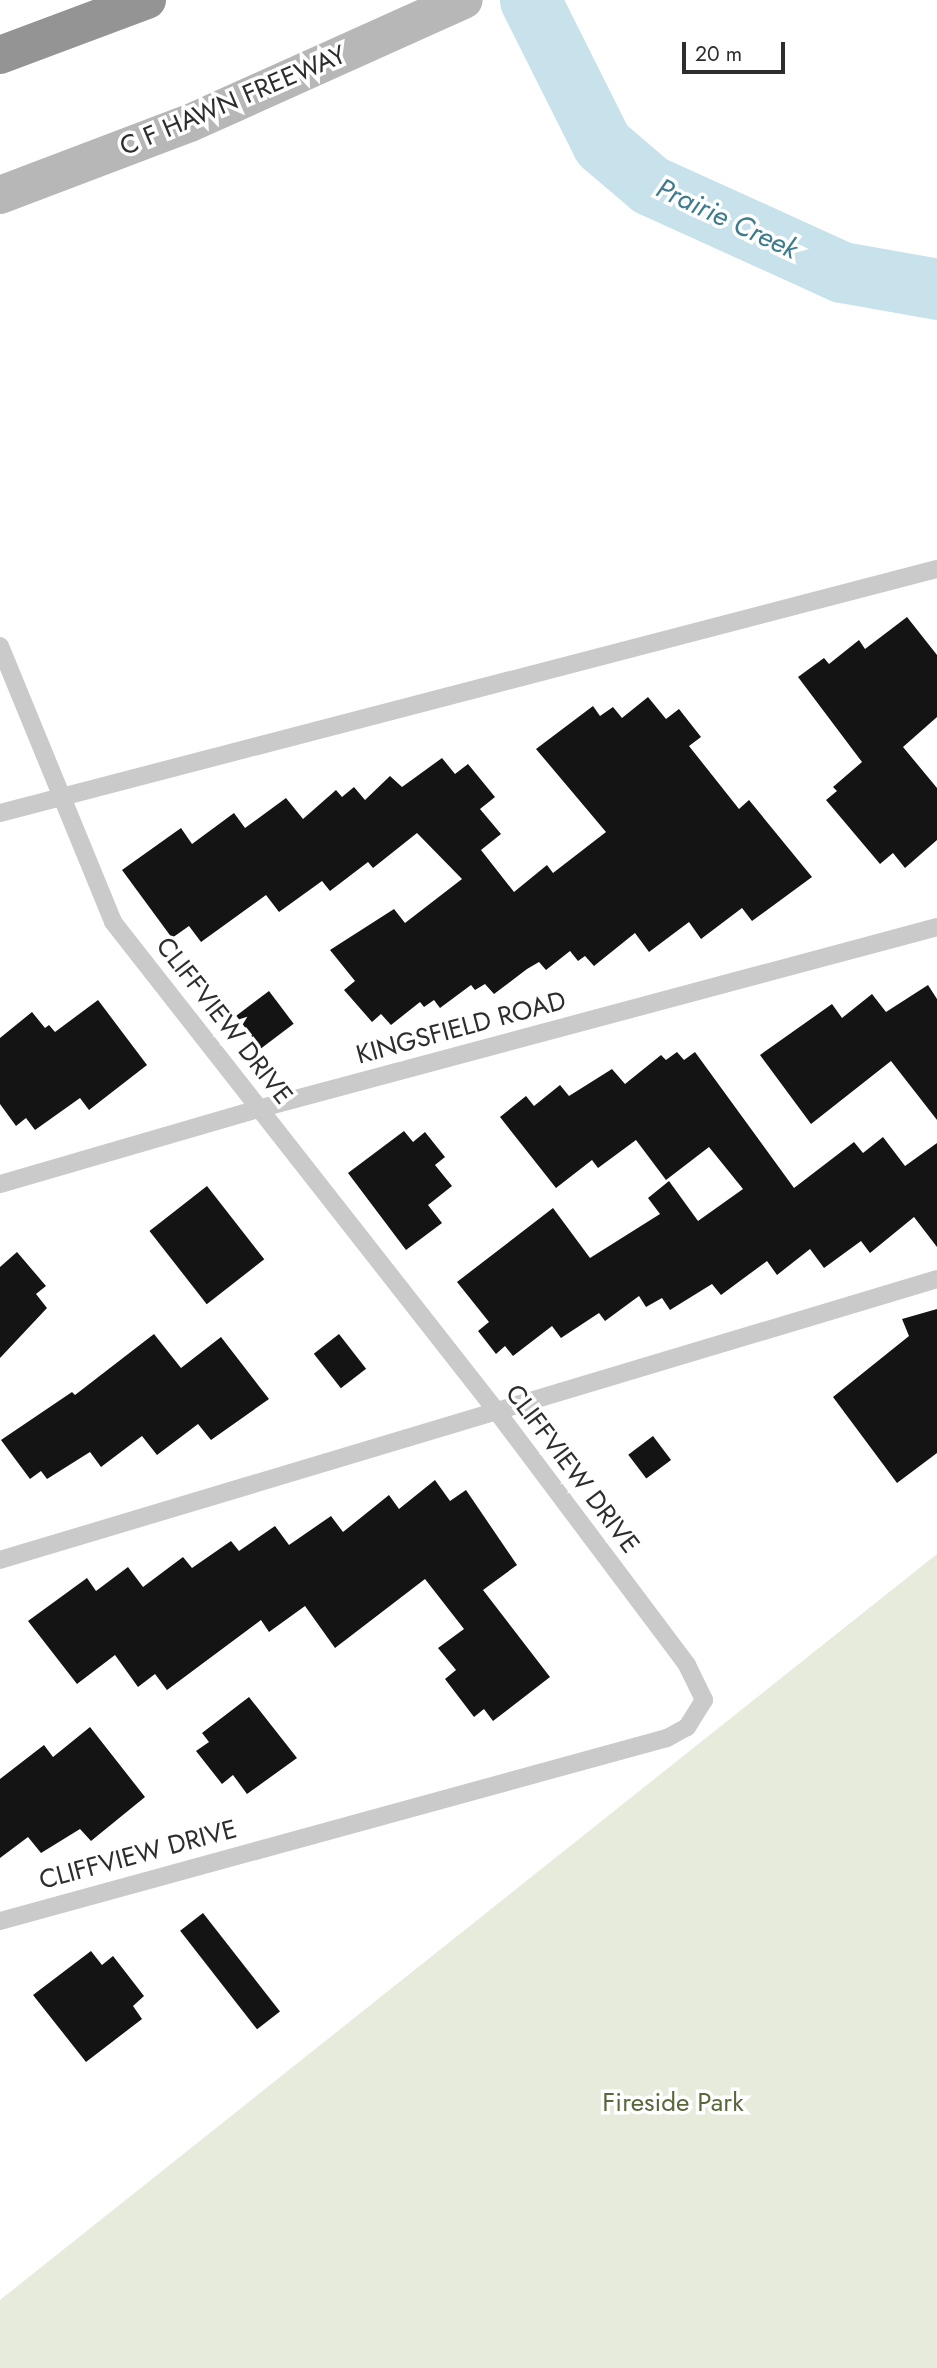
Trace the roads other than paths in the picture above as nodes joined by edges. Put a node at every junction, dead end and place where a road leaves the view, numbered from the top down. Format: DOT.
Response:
graph roads {
  1 [pos="147,0"];
  2 [pos="461,1"];
  3 [pos="0,55"];
  4 [pos="0,195"];
  5 [pos="937,569"];
  6 [pos="0,646"];
  7 [pos="62,794"];
  8 [pos="0,813"];
  9 [pos="937,928"];
  10 [pos="258,1109"];
  11 [pos="0,1184"];
  12 [pos="937,1279"];
  13 [pos="498,1413"];
  14 [pos="0,1560"];
  15 [pos="0,1920"];
  1 -- 3 [label="highway"];
  2 -- 4 [label="main road, C F HAWN FREEWAY"];
  5 -- 7 [label="lane"];
  6 -- 7 [label="lane, CLIFFVIEW DRIVE"];
  7 -- 8 [label="lane"];
  7 -- 10 [label="lane, CLIFFVIEW DRIVE"];
  9 -- 10 [label="lane, KINGSFIELD ROAD"];
  10 -- 11 [label="lane, KINGSFIELD ROAD"];
  10 -- 13 [label="lane, CLIFFVIEW DRIVE"];
  12 -- 13 [label="lane"];
  13 -- 14 [label="lane"];
  13 -- 15 [label="lane, CLIFFVIEW DRIVE"];
}
